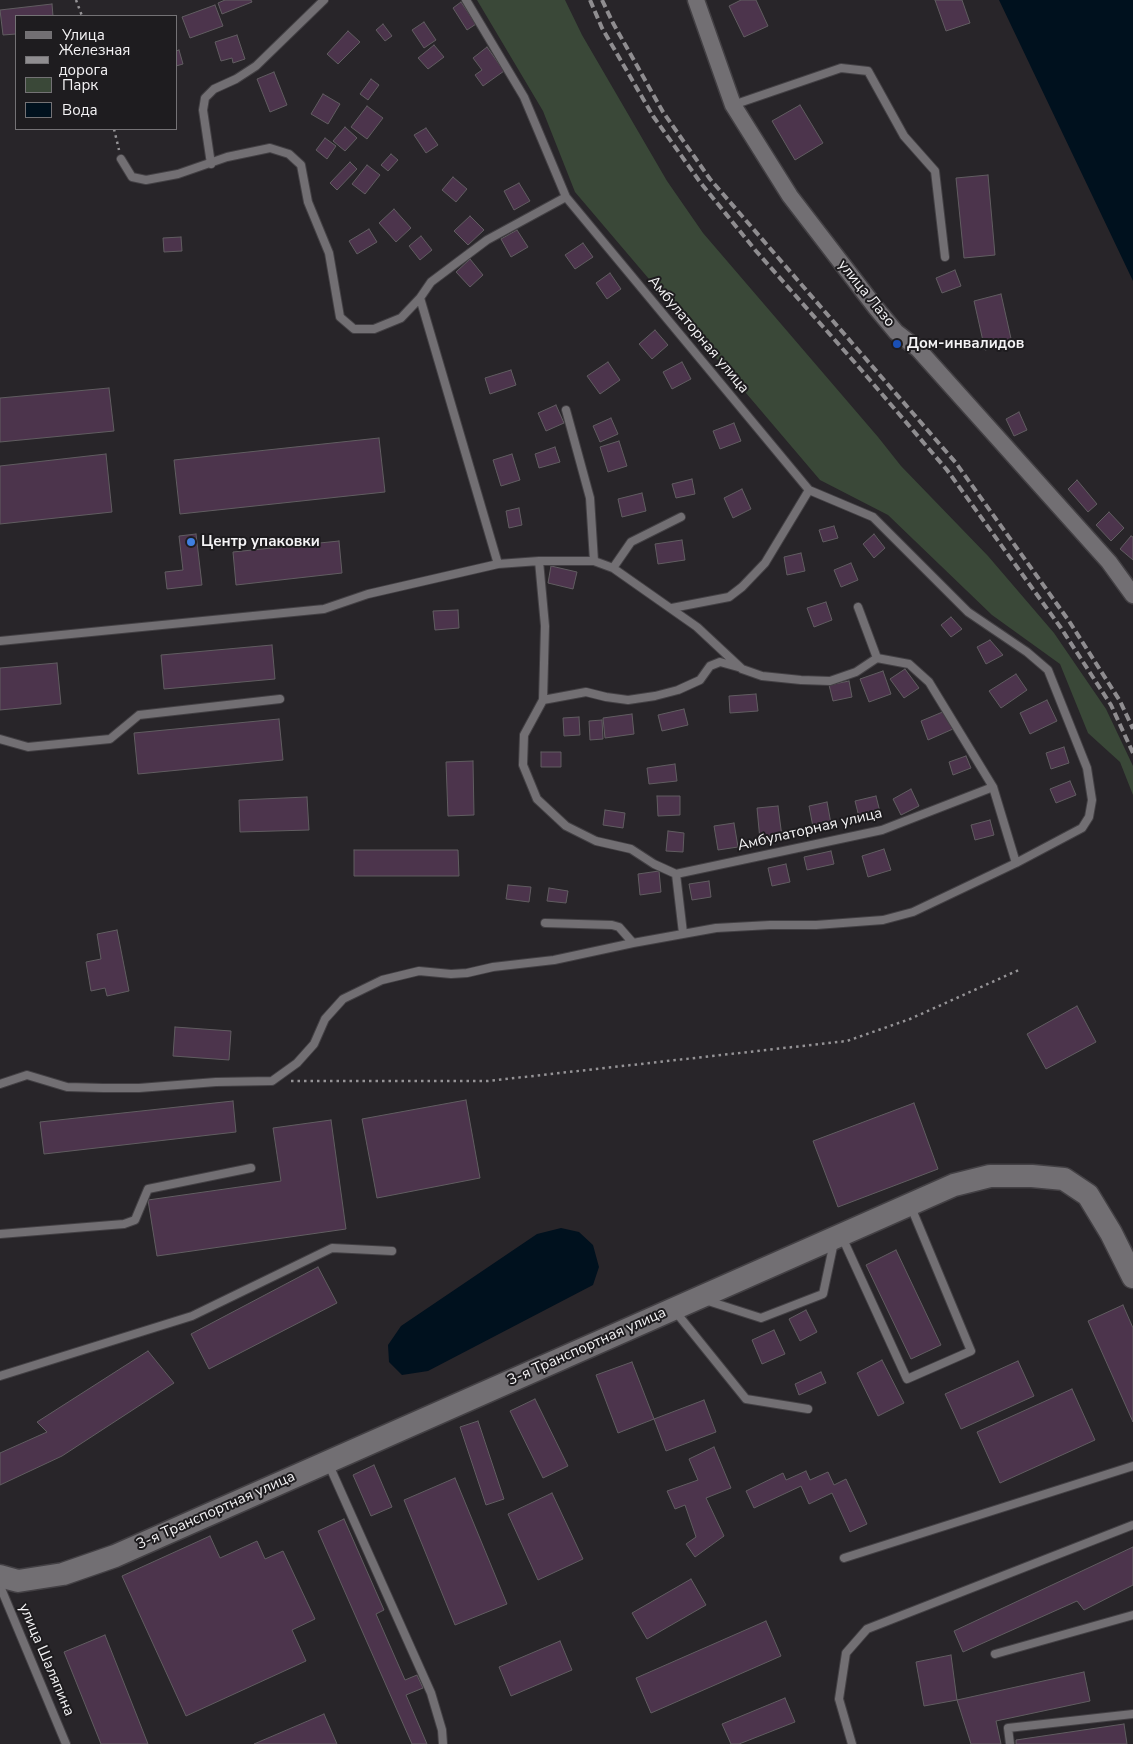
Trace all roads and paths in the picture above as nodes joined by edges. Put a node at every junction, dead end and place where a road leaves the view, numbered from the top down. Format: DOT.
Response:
graph roads {
  1 [pos="76,0"];
  2 [pos="324,0"];
  3 [pos="466,0"];
  4 [pos="696,0"];
  5 [pos="82,15"];
  6 [pos="733,105"];
  7 [pos="114,130"];
  8 [pos="121,159"];
  9 [pos="211,164"];
  10 [pos="566,197"];
  11 [pos="945,256"];
  12 [pos="420,298"];
  13 [pos="566,410"];
  14 [pos="809,490"];
  15 [pos="681,517"];
  16 [pos="539,561"];
  17 [pos="594,561"];
  18 [pos="498,564"];
  19 [pos="613,568"];
  20 [pos="1133,595"];
  21 [pos="858,607"];
  22 [pos="672,608"];
  23 [pos="0,641"];
  24 [pos="877,658"];
  25 [pos="742,669"];
  26 [pos="280,699"];
  27 [pos="543,700"];
  28 [pos="0,738"];
  29 [pos="993,787"];
  30 [pos="1016,863"];
  31 [pos="676,874"];
  32 [pos="545,923"];
  33 [pos="683,933"];
  34 [pos="633,943"];
  35 [pos="1021,969"];
  36 [pos="272,1081"];
  37 [pos="0,1084"];
  38 [pos="251,1168"];
  39 [pos="910,1205"];
  40 [pos="0,1234"];
  41 [pos="838,1236"];
  42 [pos="392,1251"];
  43 [pos="1133,1277"];
  44 [pos="699,1298"];
  45 [pos="674,1309"];
  46 [pos="0,1376"];
  47 [pos="808,1409"];
  48 [pos="327,1462"];
  49 [pos="1133,1466"];
  50 [pos="1133,1525"];
  51 [pos="844,1558"];
  52 [pos="0,1576"];
  53 [pos="0,1586"];
  54 [pos="1133,1615"];
  55 [pos="995,1654"];
  56 [pos="1133,1714"];
  57 [pos="66,1744"];
  58 [pos="443,1744"];
  59 [pos="852,1744"];
  60 [pos="1010,1744"];
  1 -- 5 [label="path"];
  2 -- 9 [label="lane"];
  3 -- 10 [label="lane, Амбулаторная улица"];
  4 -- 6 [label="street, улица Лазо"];
  6 -- 11 [label="lane"];
  6 -- 20 [label="street, улица Лазо"];
  7 -- 8 [label="path"];
  8 -- 9 [label="lane"];
  9 -- 12 [label="lane"];
  10 -- 12 [label="lane"];
  10 -- 14 [label="lane, Амбулаторная улица"];
  12 -- 18 [label="lane"];
  13 -- 17 [label="lane"];
  14 -- 22 [label="lane"];
  14 -- 30 [label="lane, Амбулаторная улица"];
  15 -- 19 [label="lane"];
  16 -- 17 [label="lane"];
  16 -- 18 [label="lane"];
  16 -- 27 [label="lane"];
  17 -- 19 [label="lane"];
  18 -- 23 [label="lane"];
  19 -- 22 [label="lane"];
  21 -- 24 [label="lane"];
  22 -- 25 [label="lane"];
  24 -- 25 [label="lane"];
  24 -- 29 [label="lane"];
  25 -- 27 [label="lane"];
  26 -- 28 [label="lane"];
  27 -- 31 [label="lane"];
  29 -- 30 [label="lane"];
  29 -- 31 [label="lane, Амбулаторная улица"];
  30 -- 33 [label="lane, Амбулаторная улица"];
  31 -- 33 [label="lane"];
  32 -- 34 [label="lane"];
  33 -- 34 [label="lane, Амбулаторная улица"];
  34 -- 36 [label="lane, Амбулаторная улица"];
  35 -- 36 [label="path"];
  36 -- 37 [label="lane"];
  38 -- 40 [label="lane"];
  39 -- 41 [label="street, 3-я Транспортная улица"];
  39 -- 41 [label="lane"];
  39 -- 43 [label="street, 3-я Транспортная улица"];
  41 -- 44 [label="street, 3-я Транспортная улица"];
  41 -- 44 [label="lane"];
  42 -- 46 [label="lane"];
  44 -- 45 [label="street, 3-я Транспортная улица"];
  45 -- 47 [label="lane"];
  45 -- 48 [label="street, 3-я Транспортная улица"];
  48 -- 52 [label="street, 3-я Транспортная улица"];
  48 -- 58 [label="lane"];
  49 -- 51 [label="lane"];
  50 -- 59 [label="lane"];
  53 -- 57 [label="lane, улица Шаляпина"];
  54 -- 55 [label="lane"];
  56 -- 60 [label="lane"];
}
